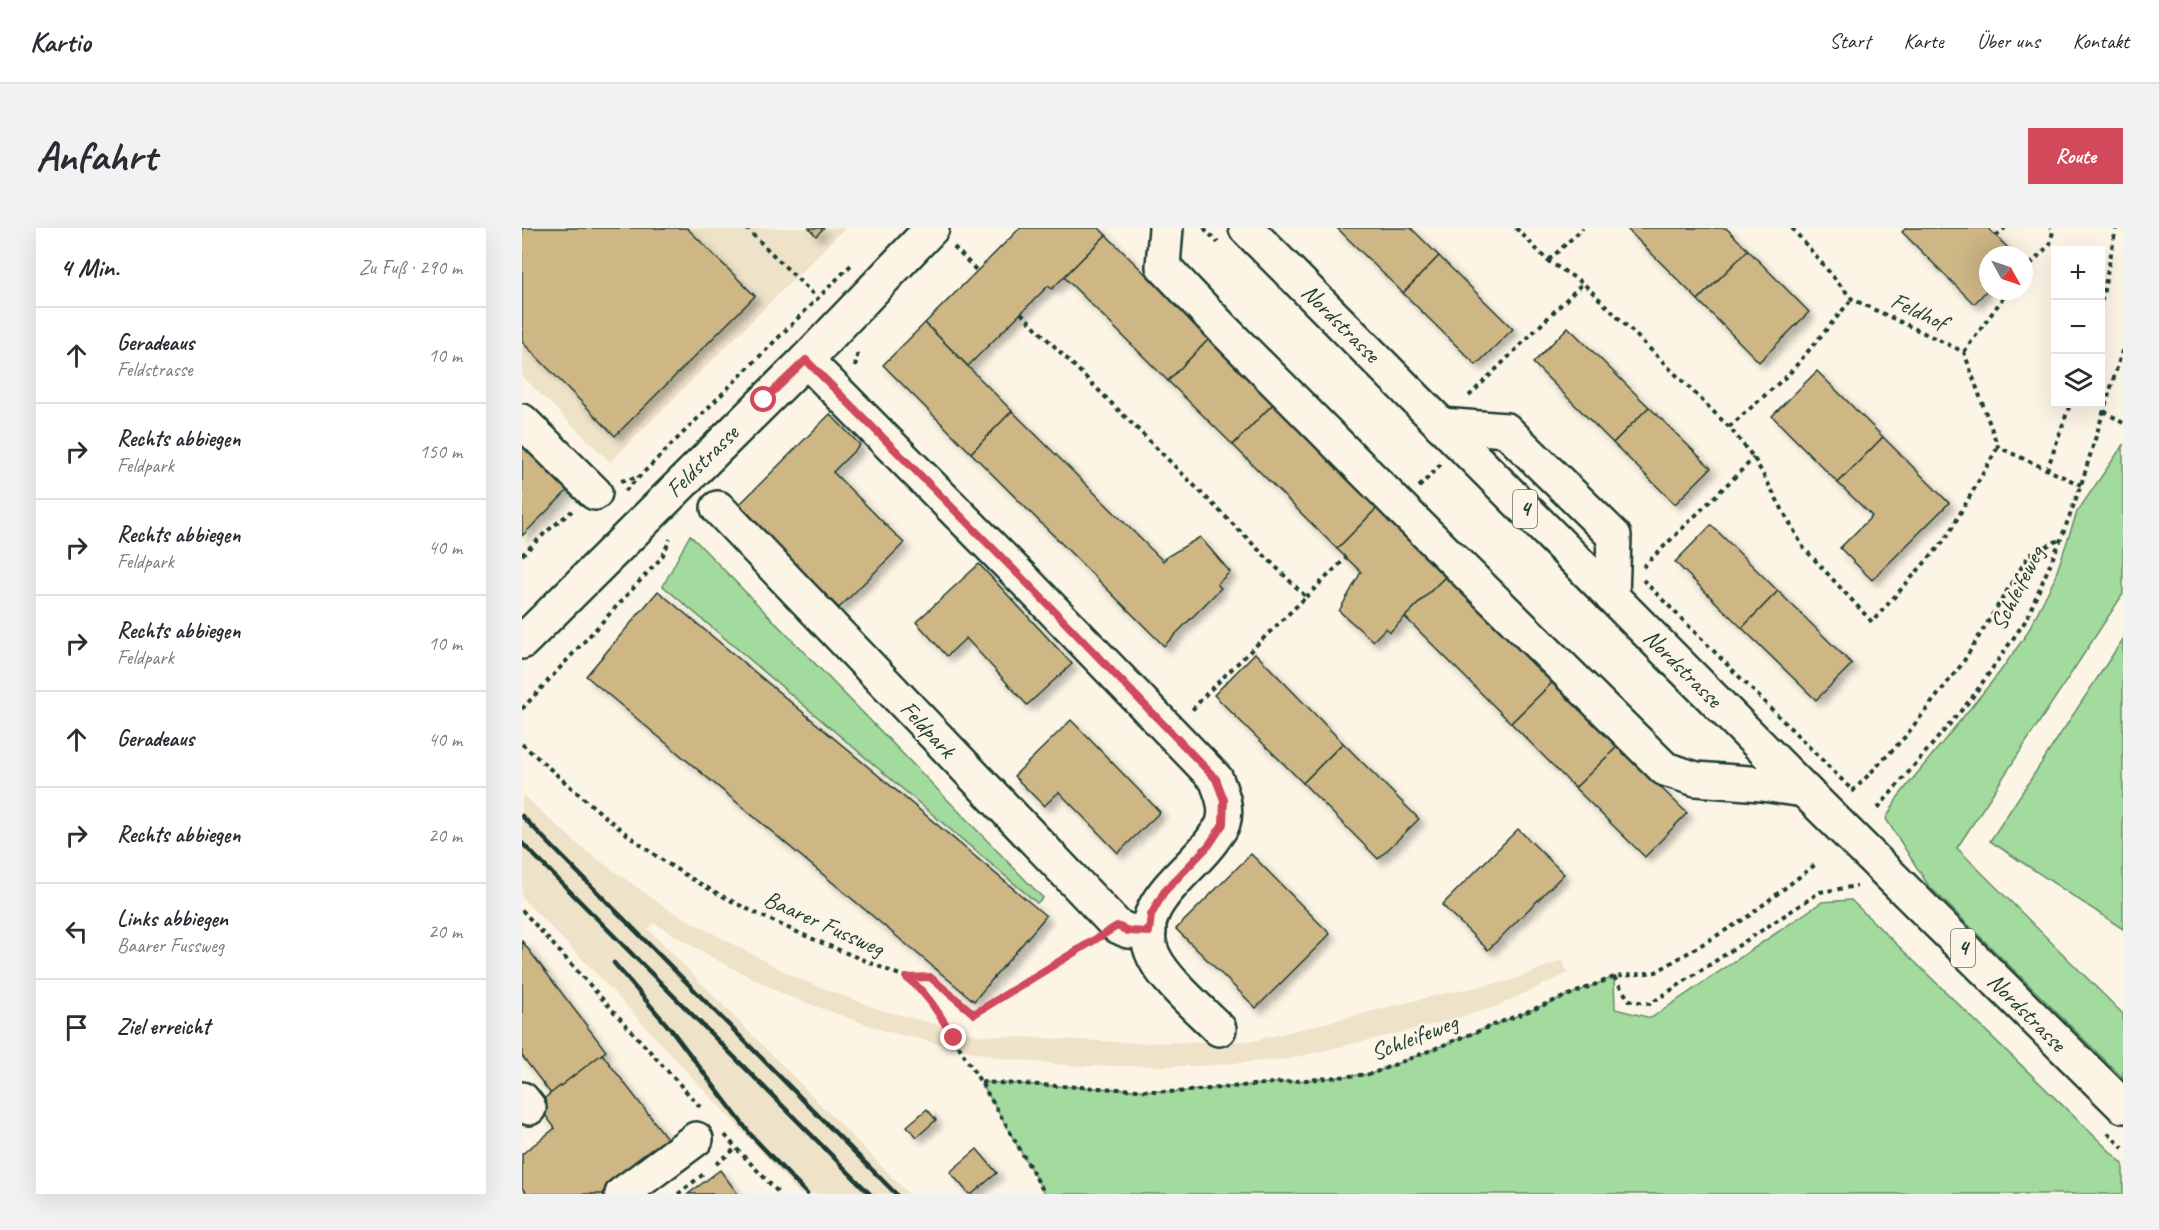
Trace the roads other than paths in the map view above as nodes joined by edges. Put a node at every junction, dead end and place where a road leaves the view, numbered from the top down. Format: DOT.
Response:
graph roads {
  1 [pos="1166,228"];
  2 [pos="1246,228"];
  3 [pos="942,236"];
  4 [pos="806,360"];
  5 [pos="522,422"];
  6 [pos="1451,435"];
  7 [pos="608,494"];
  8 [pos="718,508"];
  9 [pos="1612,597"];
  10 [pos="522,642"];
  11 [pos="1804,790"];
  12 [pos="1149,932"];
  13 [pos="1219,1029"];
  14 [pos="2115,1119"];
  15 [pos="707,1127"];
  16 [pos="622,1194"];
  1 -- 11 [label="street"];
  2 -- 6 [label="street, Nordstrasse / 4"];
  3 -- 4 [label="street, Feldstrasse"];
  4 -- 10 [label="street, Feldstrasse"];
  4 -- 12 [label="street"];
  5 -- 7 [label="street"];
  6 -- 9 [label="street, Nordstrasse / 4"];
  6 -- 9 [label="street"];
  8 -- 12 [label="street, Feldpark"];
  9 -- 11 [label="street, Nordstrasse / 4"];
  11 -- 14 [label="street, Nordstrasse / 4"];
  12 -- 13 [label="street"];
  15 -- 16 [label="street"];
}
